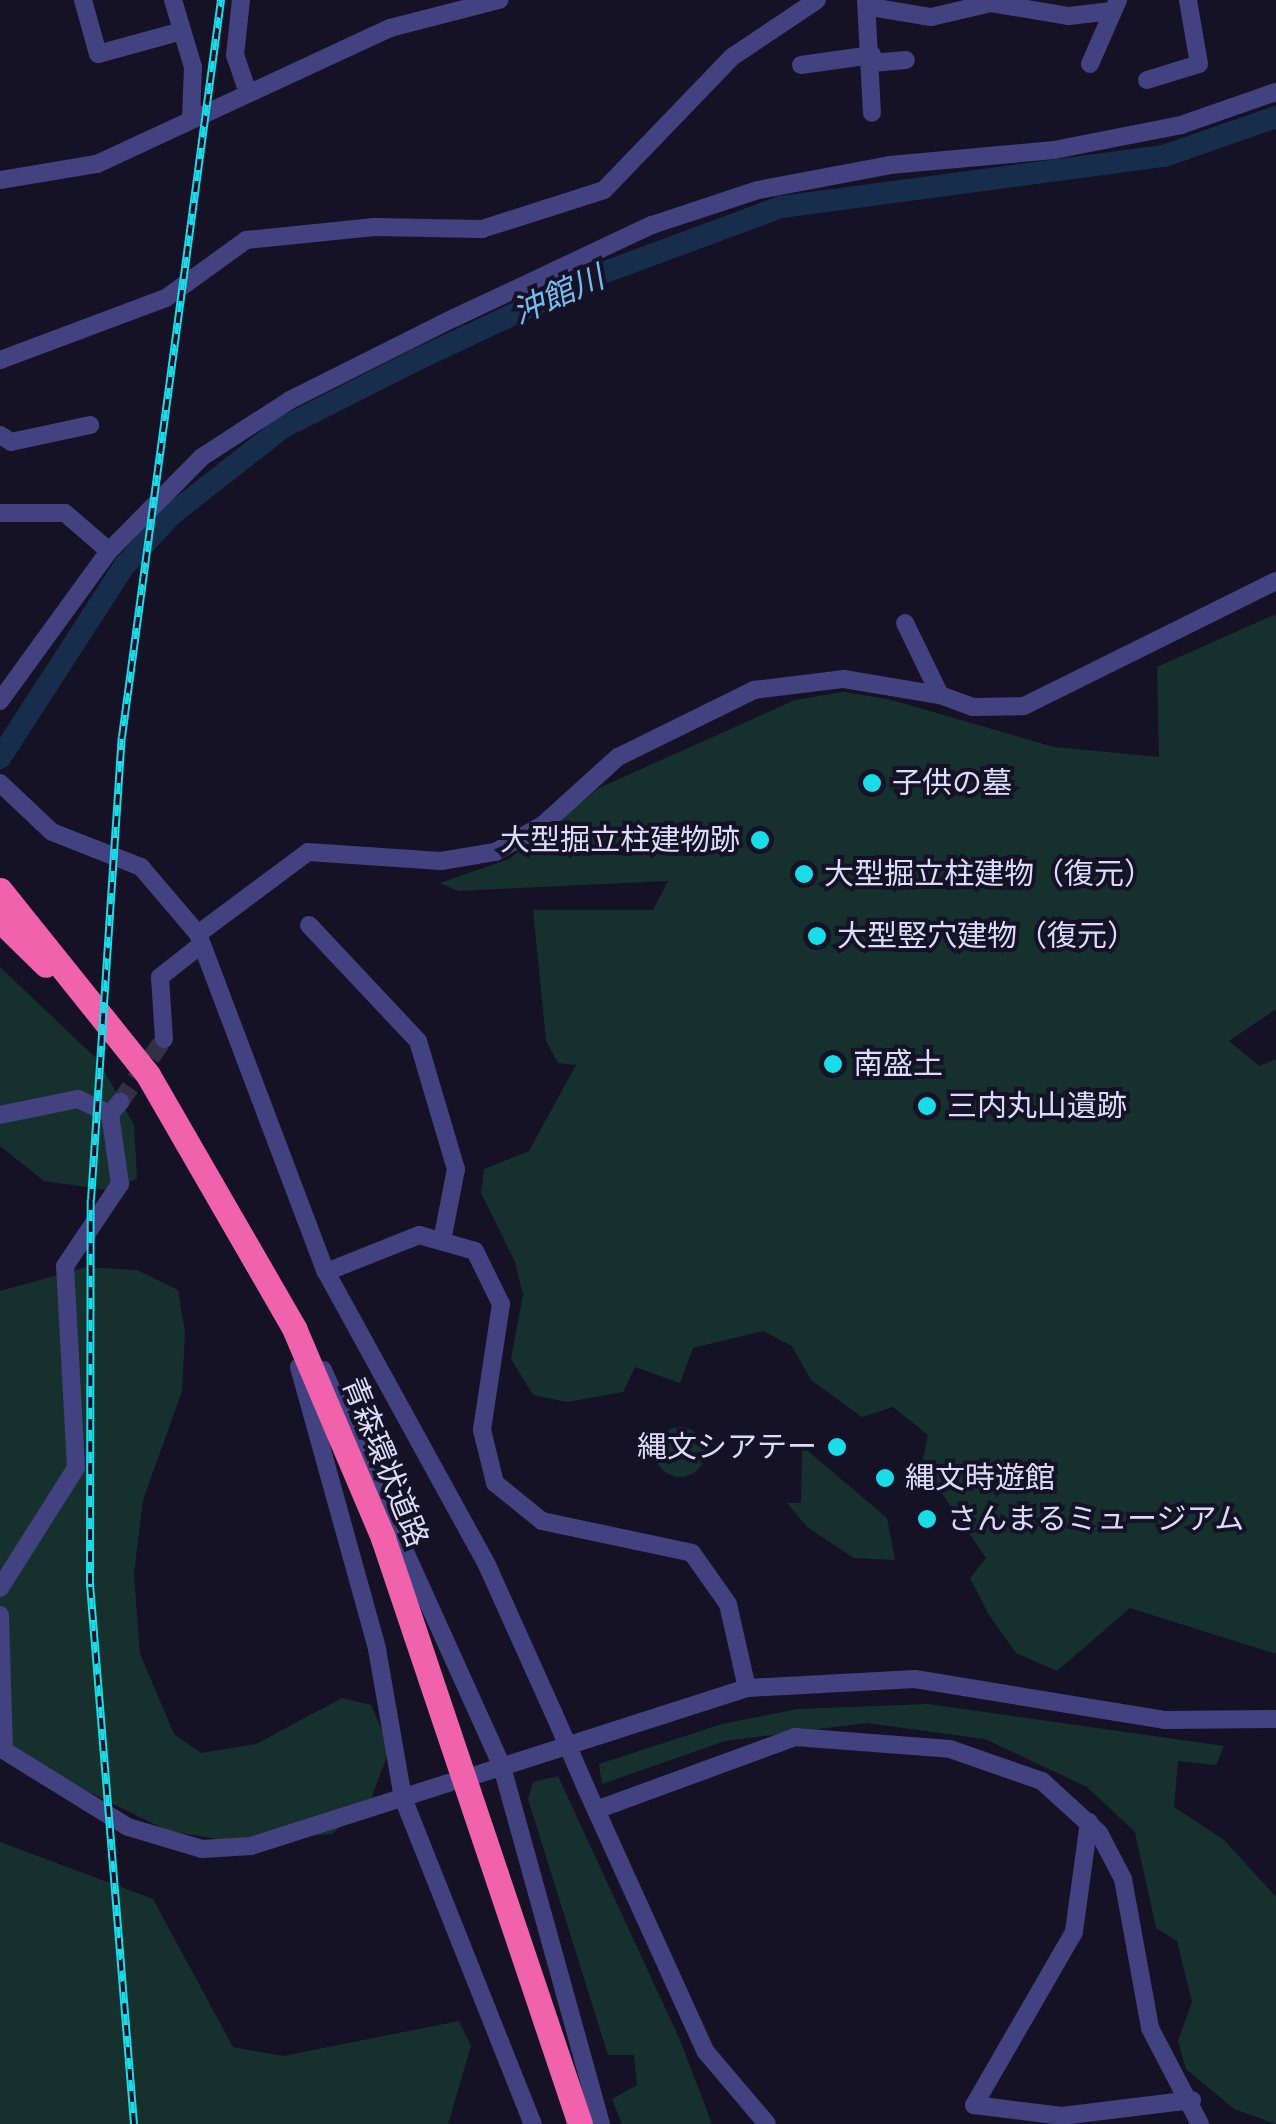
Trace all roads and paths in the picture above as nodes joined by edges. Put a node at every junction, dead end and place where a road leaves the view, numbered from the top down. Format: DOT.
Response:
graph roads {
  1 [pos="82,0"];
  2 [pos="173,0"];
  3 [pos="242,0"];
  4 [pos="499,0"];
  5 [pos="817,0"];
  6 [pos="1188,0"];
  7 [pos="869,3"];
  8 [pos="1115,6"];
  9 [pos="182,31"];
  10 [pos="872,59"];
  11 [pos="906,60"];
  12 [pos="1090,64"];
  13 [pos="800,65"];
  14 [pos="1147,80"];
  15 [pos="248,92"];
  16 [pos="1276,92"];
  17 [pos="872,112"];
  18 [pos="191,120"];
  19 [pos="0,180"];
  20 [pos="0,360"];
  21 [pos="90,424"];
  22 [pos="0,435"];
  23 [pos="0,514"];
  24 [pos="109,551"];
  25 [pos="1276,581"];
  26 [pos="905,623"];
  27 [pos="940,695"];
  28 [pos="0,702"];
  29 [pos="5,789"];
  30 [pos="0,874"];
  31 [pos="0,890"];
  32 [pos="0,920"];
  33 [pos="309,925"];
  34 [pos="200,939"];
  35 [pos="164,1038"];
  36 [pos="142,1067"];
  37 [pos="0,1114"];
  38 [pos="215,1183"];
  39 [pos="443,1236"];
  40 [pos="326,1272"];
  41 [pos="294,1328"];
  42 [pos="0,1588"];
  43 [pos="0,1615"];
  44 [pos="747,1688"];
  45 [pos="1276,1719"];
  46 [pos="2,1749"];
  47 [pos="502,1767"];
  48 [pos="476,1775"];
  49 [pos="449,1783"];
  50 [pos="403,1798"];
  51 [pos="596,1810"];
  52 [pos="1088,1822"];
  53 [pos="1192,2100"];
  54 [pos="532,2124"];
  55 [pos="580,2124"];
  56 [pos="602,2124"];
  57 [pos="767,2124"];
  58 [pos="1200,2124"];
  1 -- 9 [label="street"];
  2 -- 9 [label="street"];
  3 -- 15 [label="street"];
  4 -- 15 [label="street"];
  5 -- 20 [label="street"];
  6 -- 14 [label="street"];
  7 -- 8 [label="street"];
  7 -- 10 [label="street"];
  8 -- 12 [label="street"];
  9 -- 18 [label="street"];
  10 -- 11 [label="street"];
  10 -- 13 [label="street"];
  10 -- 17 [label="street"];
  15 -- 18 [label="street"];
  16 -- 24 [label="street"];
  18 -- 19 [label="street"];
  21 -- 22 [label="street"];
  23 -- 24 [label="street"];
  24 -- 28 [label="street"];
  25 -- 27 [label="street"];
  26 -- 27 [label="street"];
  27 -- 34 [label="street"];
  29 -- 34 [label="street"];
  30 -- 36 [label="highway"];
  31 -- 36 [label="highway, 青森環状道路"];
  32 -- 36 [label="highway"];
  33 -- 39 [label="street"];
  34 -- 35 [label="street"];
  34 -- 40 [label="street"];
  36 -- 38 [label="highway, 青森環状道路"];
  37 -- 42 [label="street"];
  38 -- 41 [label="highway, 青森環状道路"];
  38 -- 50 [label="street"];
  39 -- 40 [label="street"];
  39 -- 44 [label="street"];
  40 -- 51 [label="street, bridge"];
  41 -- 47 [label="street"];
  41 -- 55 [label="highway, 青森環状道路"];
  43 -- 46 [label="street"];
  44 -- 45 [label="street"];
  44 -- 47 [label="street"];
  46 -- 50 [label="street"];
  47 -- 48 [label="street"];
  47 -- 56 [label="street"];
  49 -- 50 [label="street"];
  50 -- 54 [label="street"];
  51 -- 52 [label="street"];
  51 -- 57 [label="street"];
  52 -- 53 [label="street"];
  52 -- 53 [label="street"];
  53 -- 58 [label="street"];
}
